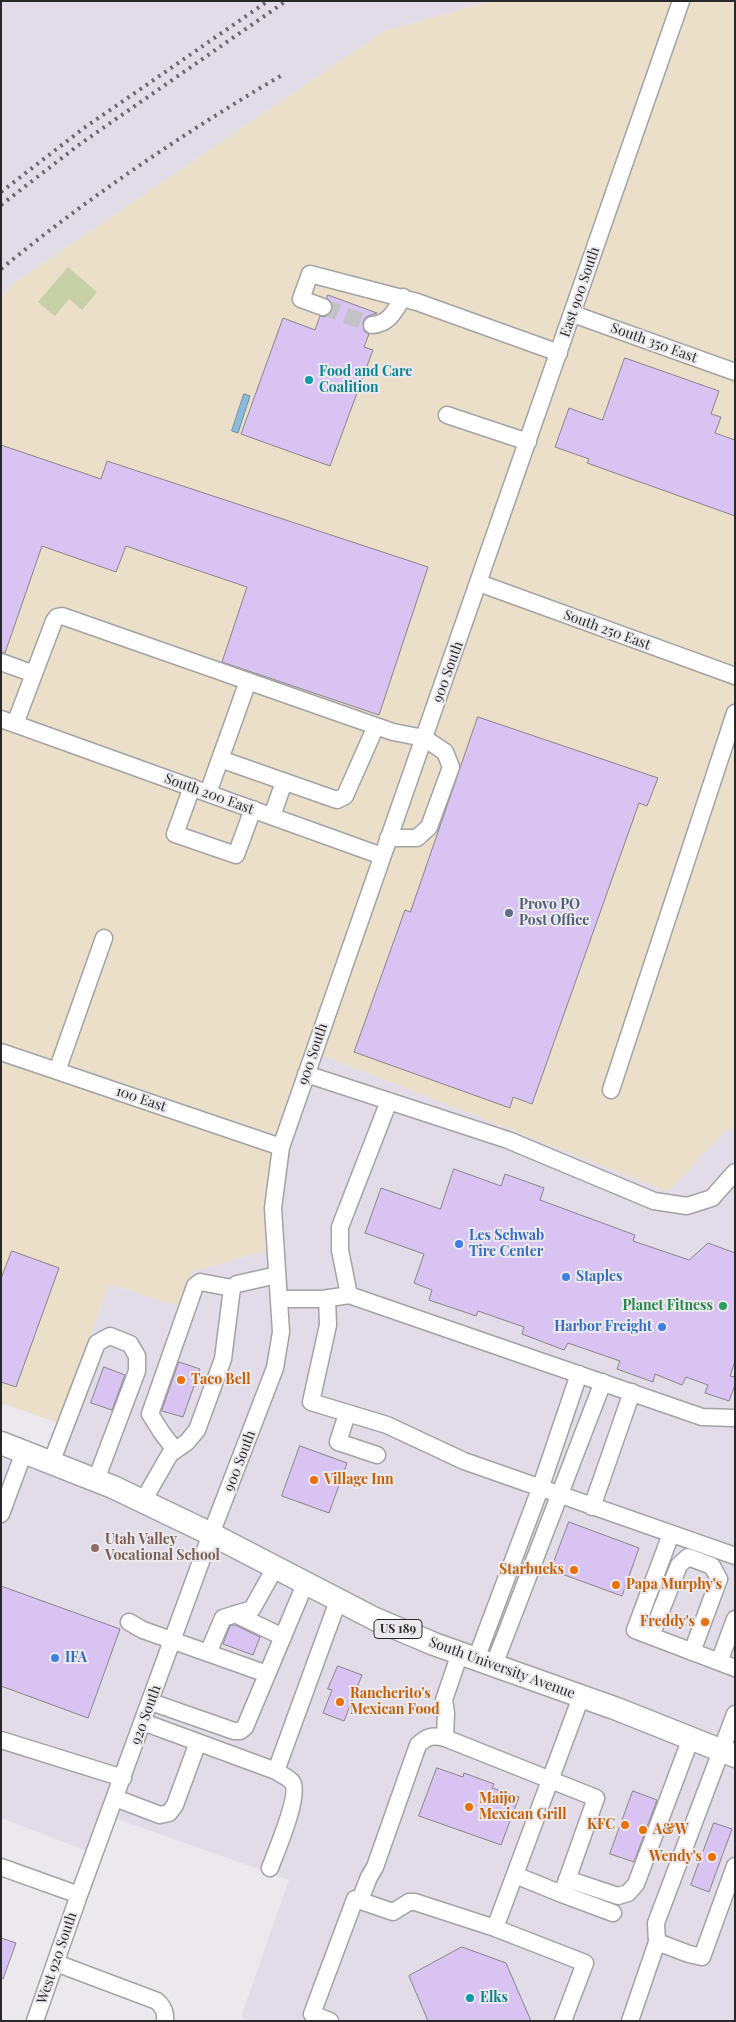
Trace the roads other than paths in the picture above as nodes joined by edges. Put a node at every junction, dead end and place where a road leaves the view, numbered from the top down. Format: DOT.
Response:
graph roads {
  1 [pos="681,1"];
  2 [pos="403,297"];
  3 [pos="323,307"];
  4 [pos="572,314"];
  5 [pos="372,325"];
  6 [pos="559,353"];
  7 [pos="735,372"];
  8 [pos="446,415"];
  9 [pos="528,442"];
  10 [pos="479,583"];
  11 [pos="1,662"];
  12 [pos="34,674"];
  13 [pos="735,676"];
  14 [pos="248,681"];
  15 [pos="735,713"];
  16 [pos="8,721"];
  17 [pos="376,726"];
  18 [pos="424,738"];
  19 [pos="220,759"];
  20 [pos="284,782"];
  21 [pos="200,790"];
  22 [pos="253,809"];
  23 [pos="272,816"];
  24 [pos="388,838"];
  25 [pos="382,856"];
  26 [pos="104,938"];
  27 [pos="1,1052"];
  28 [pos="57,1070"];
  29 [pos="306,1074"];
  30 [pos="611,1090"];
  31 [pos="389,1101"];
  32 [pos="280,1147"];
  33 [pos="735,1172"];
  34 [pos="277,1275"];
  35 [pos="232,1288"];
  36 [pos="349,1295"];
  37 [pos="327,1298"];
  38 [pos="279,1299"];
  39 [pos="579,1374"];
  40 [pos="603,1382"];
  41 [pos="632,1392"];
  42 [pos="347,1414"];
  43 [pos="735,1418"];
  44 [pos="1,1443"];
  45 [pos="175,1450"];
  46 [pos="24,1452"];
  47 [pos="377,1455"];
  48 [pos="51,1463"];
  49 [pos="96,1480"];
  50 [pos="540,1489"];
  51 [pos="559,1495"];
  52 [pos="143,1501"];
  53 [pos="592,1507"];
  54 [pos="1,1514"];
  55 [pos="211,1534"];
  56 [pos="671,1534"];
  57 [pos="735,1556"];
  58 [pos="275,1568"];
  59 [pos="506,1581"];
  60 [pos="305,1584"];
  61 [pos="524,1588"];
  62 [pos="338,1601"];
  63 [pos="235,1614"];
  64 [pos="735,1619"];
  65 [pos="129,1622"];
  66 [pos="651,1636"];
  67 [pos="283,1637"];
  68 [pos="173,1640"];
  69 [pos="692,1652"];
  70 [pos="208,1653"];
  71 [pos="477,1659"];
  72 [pos="719,1662"];
  73 [pos="735,1668"];
  74 [pos="267,1674"];
  75 [pos="581,1697"];
  76 [pos="151,1702"];
  77 [pos="735,1714"];
  78 [pos="143,1722"];
  79 [pos="445,1738"];
  80 [pos="691,1738"];
  81 [pos="1,1740"];
  82 [pos="192,1740"];
  83 [pos="728,1753"];
  84 [pos="276,1771"];
  85 [pos="123,1778"];
  86 [pos="550,1781"];
  87 [pos="115,1798"];
  88 [pos="1,1866"];
  89 [pos="735,1866"];
  90 [pos="270,1868"];
  91 [pos="515,1876"];
  92 [pos="564,1886"];
  93 [pos="79,1895"];
  94 [pos="360,1900"];
  95 [pos="613,1913"];
  96 [pos="495,1928"];
  97 [pos="658,1942"];
  98 [pos="56,1963"];
  99 [pos="36,2021"];
  100 [pos="165,2021"];
  101 [pos="330,2021"];
  102 [pos="563,2021"];
  103 [pos="630,2021"];
  1 -- 4 [label="street, East 900 South"];
  2 -- 3 [label="street"];
  2 -- 5 [label="street"];
  2 -- 6 [label="street"];
  4 -- 6 [label="street, East 900 South"];
  4 -- 7 [label="street, South 350 East"];
  6 -- 9 [label="street, East 900 South"];
  8 -- 9 [label="street"];
  9 -- 10 [label="street, East 900 South"];
  10 -- 13 [label="street, South 250 East"];
  10 -- 18 [label="street, 900 South"];
  11 -- 12 [label="street"];
  12 -- 14 [label="street"];
  12 -- 16 [label="street"];
  14 -- 17 [label="street"];
  14 -- 19 [label="street"];
  15 -- 30 [label="street"];
  16 -- 21 [label="street, South 200 East"];
  17 -- 18 [label="street"];
  17 -- 20 [label="street"];
  18 -- 24 [label="street, 900 South"];
  18 -- 24 [label="street"];
  19 -- 20 [label="street"];
  19 -- 21 [label="street"];
  20 -- 23 [label="street"];
  21 -- 22 [label="street, South 200 East"];
  21 -- 22 [label="street"];
  22 -- 23 [label="street, South 200 East"];
  23 -- 25 [label="street, South 200 East"];
  24 -- 25 [label="street, 900 South"];
  25 -- 29 [label="street, 900 South"];
  26 -- 28 [label="street"];
  27 -- 28 [label="street, 100 East"];
  28 -- 32 [label="street, 100 East"];
  29 -- 31 [label="street"];
  29 -- 32 [label="street, 900 South"];
  31 -- 33 [label="street"];
  31 -- 36 [label="street"];
  32 -- 34 [label="street, 900 South"];
  34 -- 35 [label="street"];
  34 -- 38 [label="street, 900 South"];
  35 -- 45 [label="street"];
  35 -- 45 [label="street"];
  36 -- 37 [label="street"];
  36 -- 39 [label="street"];
  37 -- 38 [label="street"];
  37 -- 42 [label="street"];
  38 -- 55 [label="street, 900 South"];
  39 -- 40 [label="street"];
  39 -- 50 [label="street"];
  40 -- 41 [label="street"];
  40 -- 51 [label="street"];
  41 -- 43 [label="street"];
  41 -- 53 [label="street"];
  42 -- 47 [label="street"];
  42 -- 50 [label="street"];
  44 -- 46 [label="highway, South University Avenue / US 189"];
  45 -- 52 [label="street"];
  46 -- 48 [label="highway, South University Avenue / US 189"];
  46 -- 54 [label="street"];
  48 -- 49 [label="highway, South University Avenue / US 189"];
  48 -- 49 [label="street"];
  49 -- 52 [label="highway, South University Avenue / US 189"];
  50 -- 51 [label="street"];
  50 -- 59 [label="street"];
  51 -- 53 [label="street"];
  51 -- 61 [label="street"];
  52 -- 55 [label="highway, South University Avenue / US 189"];
  53 -- 56 [label="street"];
  55 -- 58 [label="highway, South University Avenue / US 189"];
  55 -- 68 [label="street, 920 South"];
  56 -- 57 [label="street"];
  56 -- 66 [label="street"];
  58 -- 60 [label="highway, South University Avenue / US 189"];
  58 -- 63 [label="street"];
  59 -- 61 [label="street"];
  59 -- 71 [label="street"];
  60 -- 62 [label="highway, South University Avenue / US 189"];
  60 -- 67 [label="street"];
  61 -- 71 [label="street"];
  62 -- 71 [label="highway, South University Avenue / US 189"];
  62 -- 84 [label="street"];
  63 -- 67 [label="street"];
  63 -- 70 [label="street"];
  64 -- 72 [label="street"];
  65 -- 68 [label="street"];
  66 -- 69 [label="street"];
  66 -- 69 [label="street"];
  67 -- 74 [label="street"];
  68 -- 70 [label="street"];
  68 -- 76 [label="street, 920 South"];
  69 -- 72 [label="street"];
  70 -- 74 [label="street"];
  71 -- 75 [label="highway, South University Avenue / US 189"];
  71 -- 79 [label="street"];
  72 -- 73 [label="street"];
  74 -- 76 [label="street"];
  75 -- 80 [label="highway, South University Avenue / US 189"];
  75 -- 86 [label="street"];
  76 -- 78 [label="street, 920 South"];
  77 -- 83 [label="street"];
  78 -- 82 [label="street"];
  78 -- 85 [label="street, 920 South"];
  79 -- 86 [label="street"];
  79 -- 94 [label="street"];
  80 -- 83 [label="highway, South University Avenue / US 189"];
  80 -- 92 [label="street"];
  81 -- 85 [label="street"];
  82 -- 84 [label="street"];
  82 -- 87 [label="street"];
  83 -- 97 [label="street"];
  84 -- 90 [label="street"];
  85 -- 87 [label="street, 920 South"];
  86 -- 91 [label="street"];
  86 -- 92 [label="street"];
  87 -- 93 [label="street, 920 South"];
  88 -- 93 [label="street"];
  89 -- 97 [label="street"];
  91 -- 92 [label="street"];
  91 -- 96 [label="street"];
  92 -- 95 [label="street"];
  93 -- 98 [label="street, West 920 South"];
  94 -- 96 [label="street"];
  94 -- 101 [label="street"];
  96 -- 102 [label="street"];
  97 -- 103 [label="street"];
  98 -- 99 [label="street, West 920 South"];
  98 -- 100 [label="street"];
}
